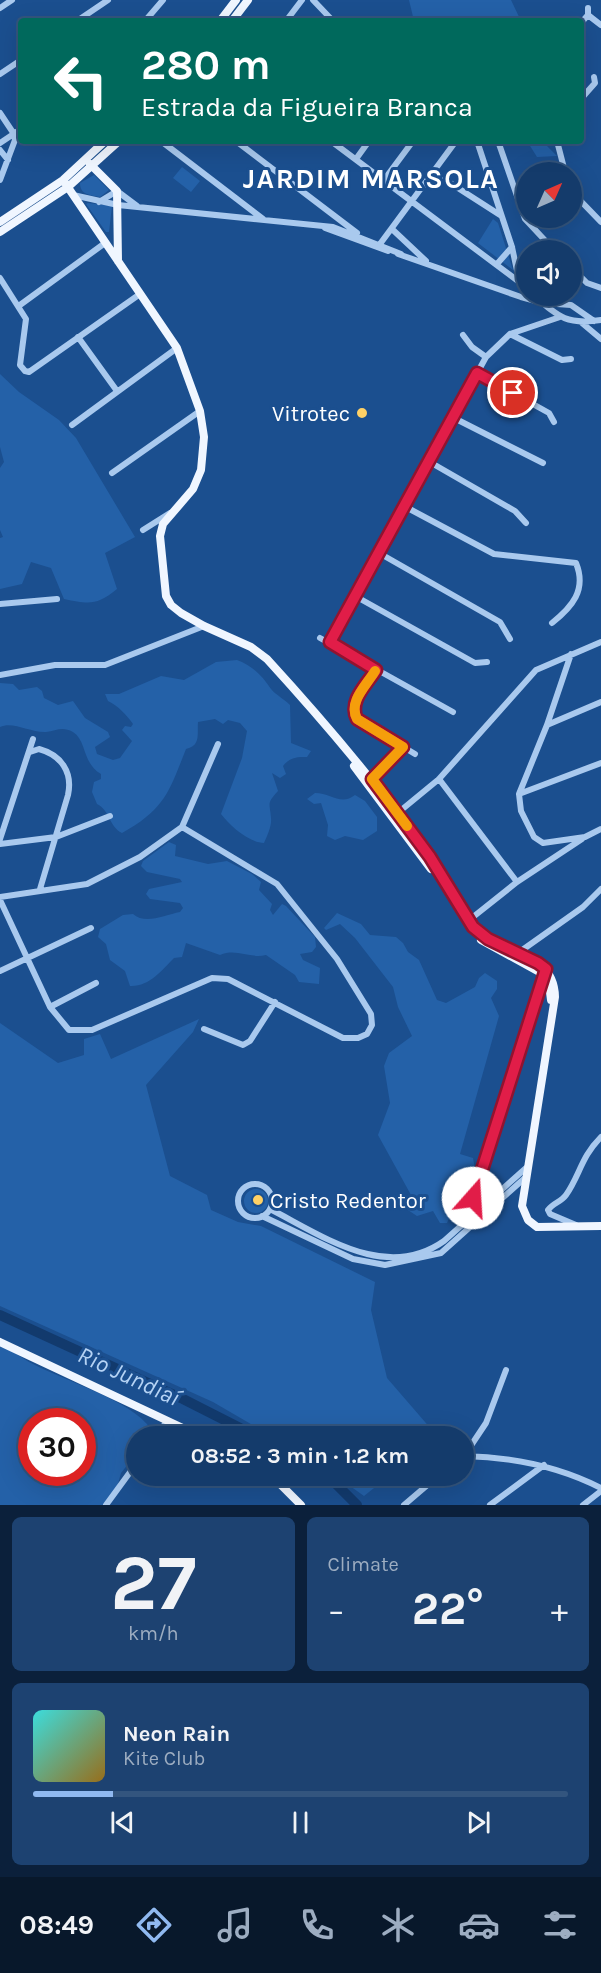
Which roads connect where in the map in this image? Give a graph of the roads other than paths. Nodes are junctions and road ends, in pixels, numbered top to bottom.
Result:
1 (12, 0) edge
2 (108, 0) edge
3 (163, 0) edge
4 (236, 0) edge
5 (248, 0) edge
6 (302, 0) edge
7 (313, 0) edge
8 (0, 8) edge
9 (81, 18) edge
10 (148, 18) edge
11 (222, 18) edge
12 (234, 18) edge
13 (288, 18) edge
14 (329, 18) edge
15 (584, 18) edge
16 (601, 24) edge
17 (18, 62) edge
18 (0, 74) edge
19 (597, 82) edge
20 (584, 96) edge
21 (0, 113) edge
22 (18, 131) edge
23 (14, 134) junction
24 (0, 143) edge
25 (103, 144) edge
26 (115, 144) edge
27 (165, 144) edge
28 (240, 144) edge
29 (335, 144) edge
30 (367, 144) edge
31 (411, 144) edge
32 (454, 144) edge
33 (478, 144) edge
34 (499, 144) edge
35 (558, 144) edge
36 (0, 150) edge
37 (356, 159) junction
38 (8, 160) junction
39 (563, 162) edge
40 (88, 163) junction
41 (433, 172) junction
42 (0, 180) edge
43 (384, 180) junction
44 (65, 183) junction
45 (117, 191) junction
46 (73, 195) junction
47 (494, 199) junction
48 (412, 201) junction
49 (99, 202) junction
50 (582, 202) edge
51 (118, 205) junction
52 (481, 205) junction
53 (138, 206) junction
54 (327, 209) junction
55 (501, 216) junction
56 (264, 219) junction
57 (342, 220) junction
58 (0, 222) edge
59 (601, 222) edge
60 (332, 227) junction
61 (117, 229) junction
62 (393, 230) junction
63 (0, 232) edge
64 (363, 240) junction
65 (545, 240) edge
66 (105, 243) junction
67 (382, 244) junction
68 (512, 247) junction
69 (400, 254) junction
70 (118, 262) junction
71 (429, 264) junction
72 (498, 264) junction
73 (516, 266) edge
74 (582, 277) edge
75 (0, 278) edge
76 (516, 278) edge
77 (601, 288) edge
78 (141, 294) junction
79 (516, 294) edge
80 (20, 305) junction
81 (547, 306) edge
82 (574, 306) edge
83 (560, 317) junction
84 (597, 320) edge
85 (582, 323) junction
86 (510, 334) junction
87 (463, 335) dead end
88 (78, 338) junction
89 (601, 339) edge
90 (177, 348) junction
91 (486, 357) junction
92 (572, 359) dead end
93 (477, 373) junction
94 (117, 391) junction
95 (200, 411) junction
96 (452, 417) junction
97 (554, 422) dead end
98 (72, 424) dead end
99 (428, 460) junction
100 (543, 463) dead end
101 (112, 473) dead end
102 (404, 506) junction
103 (170, 513) junction
104 (526, 523) dead end
105 (143, 530) dead end
106 (379, 553) junction
107 (355, 596) junction
108 (57, 599) dead end
109 (0, 604) edge
110 (552, 623) dead end
111 (204, 626) junction
112 (320, 638) dead end
113 (510, 639) dead end
114 (330, 642) junction
115 (601, 642) edge
116 (572, 654) junction
117 (487, 662) dead end
118 (376, 670) junction
119 (0, 675) edge
120 (601, 702) edge
121 (453, 712) dead end
122 (551, 713) junction
123 (565, 718) junction
124 (548, 725) junction
125 (33, 739) dead end
126 (218, 744) dead end
127 (403, 747) junction
128 (30, 752) junction
129 (415, 754) dead end
130 (601, 763) edge
131 (439, 779) junction
132 (370, 782) junction
133 (519, 794) junction
134 (396, 815) junction
135 (110, 816) dead end
136 (182, 827) junction
137 (601, 829) edge
138 (56, 837) junction
139 (585, 837) junction
140 (0, 842) edge
141 (517, 882) junction
142 (40, 889) junction
143 (601, 889) edge
144 (0, 899) edge
145 (468, 921) junction
146 (91, 928) dead end
147 (518, 953) junction
148 (28, 960) junction
149 (0, 971) edge
150 (545, 972) junction
151 (96, 983) dead end
152 (274, 1002) junction
153 (50, 1007) junction
154 (204, 1029) dead end
155 (601, 1137) edge
156 (526, 1172) junction
157 (270, 1209) junction
158 (468, 1212) dead end
159 (262, 1216) junction
160 (601, 1226) edge
161 (579, 1227) junction
162 (410, 1258) junction
163 (0, 1342) edge
164 (506, 1370) dead end
165 (167, 1421) junction
166 (164, 1426) edge
167 (178, 1426) edge
168 (474, 1441) edge
169 (474, 1456) edge
170 (544, 1466) junction
171 (126, 1478) edge
172 (282, 1486) edge
173 (426, 1486) edge
174 (285, 1489) junction
175 (601, 1490) edge
176 (106, 1505) edge
177 (293, 1505) edge
178 (301, 1505) edge
179 (404, 1505) edge
180 (490, 1505) edge
181 (583, 1505) edge

1 - 8 street
2 - 9 street
3 - 10 street
4 - 11 main road
5 - 12 main road
6 - 13 street
7 - 14 street
15 - 16 street
17 - 18 street
19 - 20 street
21 - 23 street
22 - 23 street
23 - 24 street
23 - 38 street
25 - 40 main road
26 - 40 main road
27 - 56 street
28 - 54 street
29 - 37 street
30 - 37 street
31 - 43 street
32 - 41 street
33 - 47 street
34 - 65 street
35 - 39 street
36 - 38 street
37 - 43 street
38 - 42 street
40 - 44 main road
40 - 45 main road
41 - 48 street
41 - 52 street
43 - 48 street
44 - 46 main road
44 - 58 main road
44 - 63 main road
45 - 49 street
45 - 51 main road
45 - 53 street
46 - 49 street
46 - 66 main road
47 - 52 street
47 - 55 street
48 - 62 street
48 - 72 street
49 - 51 street
50 - 59 street
51 - 53 street
51 - 61 main road
52 - 55 street
53 - 56 street
54 - 57 street
54 - 60 street
55 - 68 street
56 - 60 street
57 - 60 street
57 - 64 street
60 - 64 street
61 - 66 main road
61 - 70 main road
62 - 67 street
62 - 71 street
64 - 67 street
64 - 69 street
66 - 70 main road
66 - 80 street
67 - 69 street
68 - 72 street
68 - 73 street
69 - 71 street
70 - 78 main road
71 - 79 street
72 - 76 street
74 - 77 street
75 - 80 street
78 - 88 street
78 - 90 main road
80 - 88 street
81 - 83 street
82 - 84 street
83 - 85 street
83 - 86 street
84 - 85 street
85 - 89 street
86 - 91 street
86 - 92 street
87 - 91 street
88 - 94 street
90 - 94 street
90 - 95 main road
91 - 93 street
93 - 96 street
93 - 97 street
94 - 98 street
95 - 101 street
95 - 103 main road
96 - 99 street
96 - 100 street
99 - 102 street
99 - 104 street
102 - 106 street
102 - 110 street
103 - 105 street
103 - 111 main road
106 - 107 street
106 - 113 street
107 - 114 street
107 - 117 street
108 - 109 street
111 - 119 street
111 - 132 main road
112 - 114 street
114 - 118 street
115 - 116 street
116 - 122 street
116 - 131 street
118 - 121 street
118 - 127 street
120 - 123 street
122 - 123 street
122 - 124 street
123 - 124 street
124 - 133 street
125 - 128 street
126 - 136 street
127 - 129 street
127 - 132 street
128 - 138 street
128 - 140 street
130 - 133 street
131 - 134 street
131 - 141 street
132 - 134 main road
133 - 139 street
134 - 145 main road
134 - 150 main road
135 - 138 street
136 - 142 street
136 - 152 street
137 - 139 street
138 - 140 street
138 - 142 street
139 - 141 street
141 - 145 street
142 - 144 street
143 - 147 street
144 - 148 street
145 - 147 main road
146 - 148 street
147 - 150 main road
148 - 149 street
148 - 153 street
150 - 156 main road
150 - 158 street
151 - 153 street
152 - 153 street
152 - 154 street
155 - 161 street
156 - 161 main road
156 - 162 street
156 - 162 street
157 - 159 street
157 - 159 street
157 - 162 street
159 - 162 street
160 - 161 main road
163 - 165 main road
164 - 168 street
165 - 166 street
165 - 167 main road
169 - 170 street
170 - 175 street
170 - 180 street
171 - 176 street
172 - 174 main road
173 - 179 street
174 - 177 main road
174 - 178 main road
175 - 181 street

